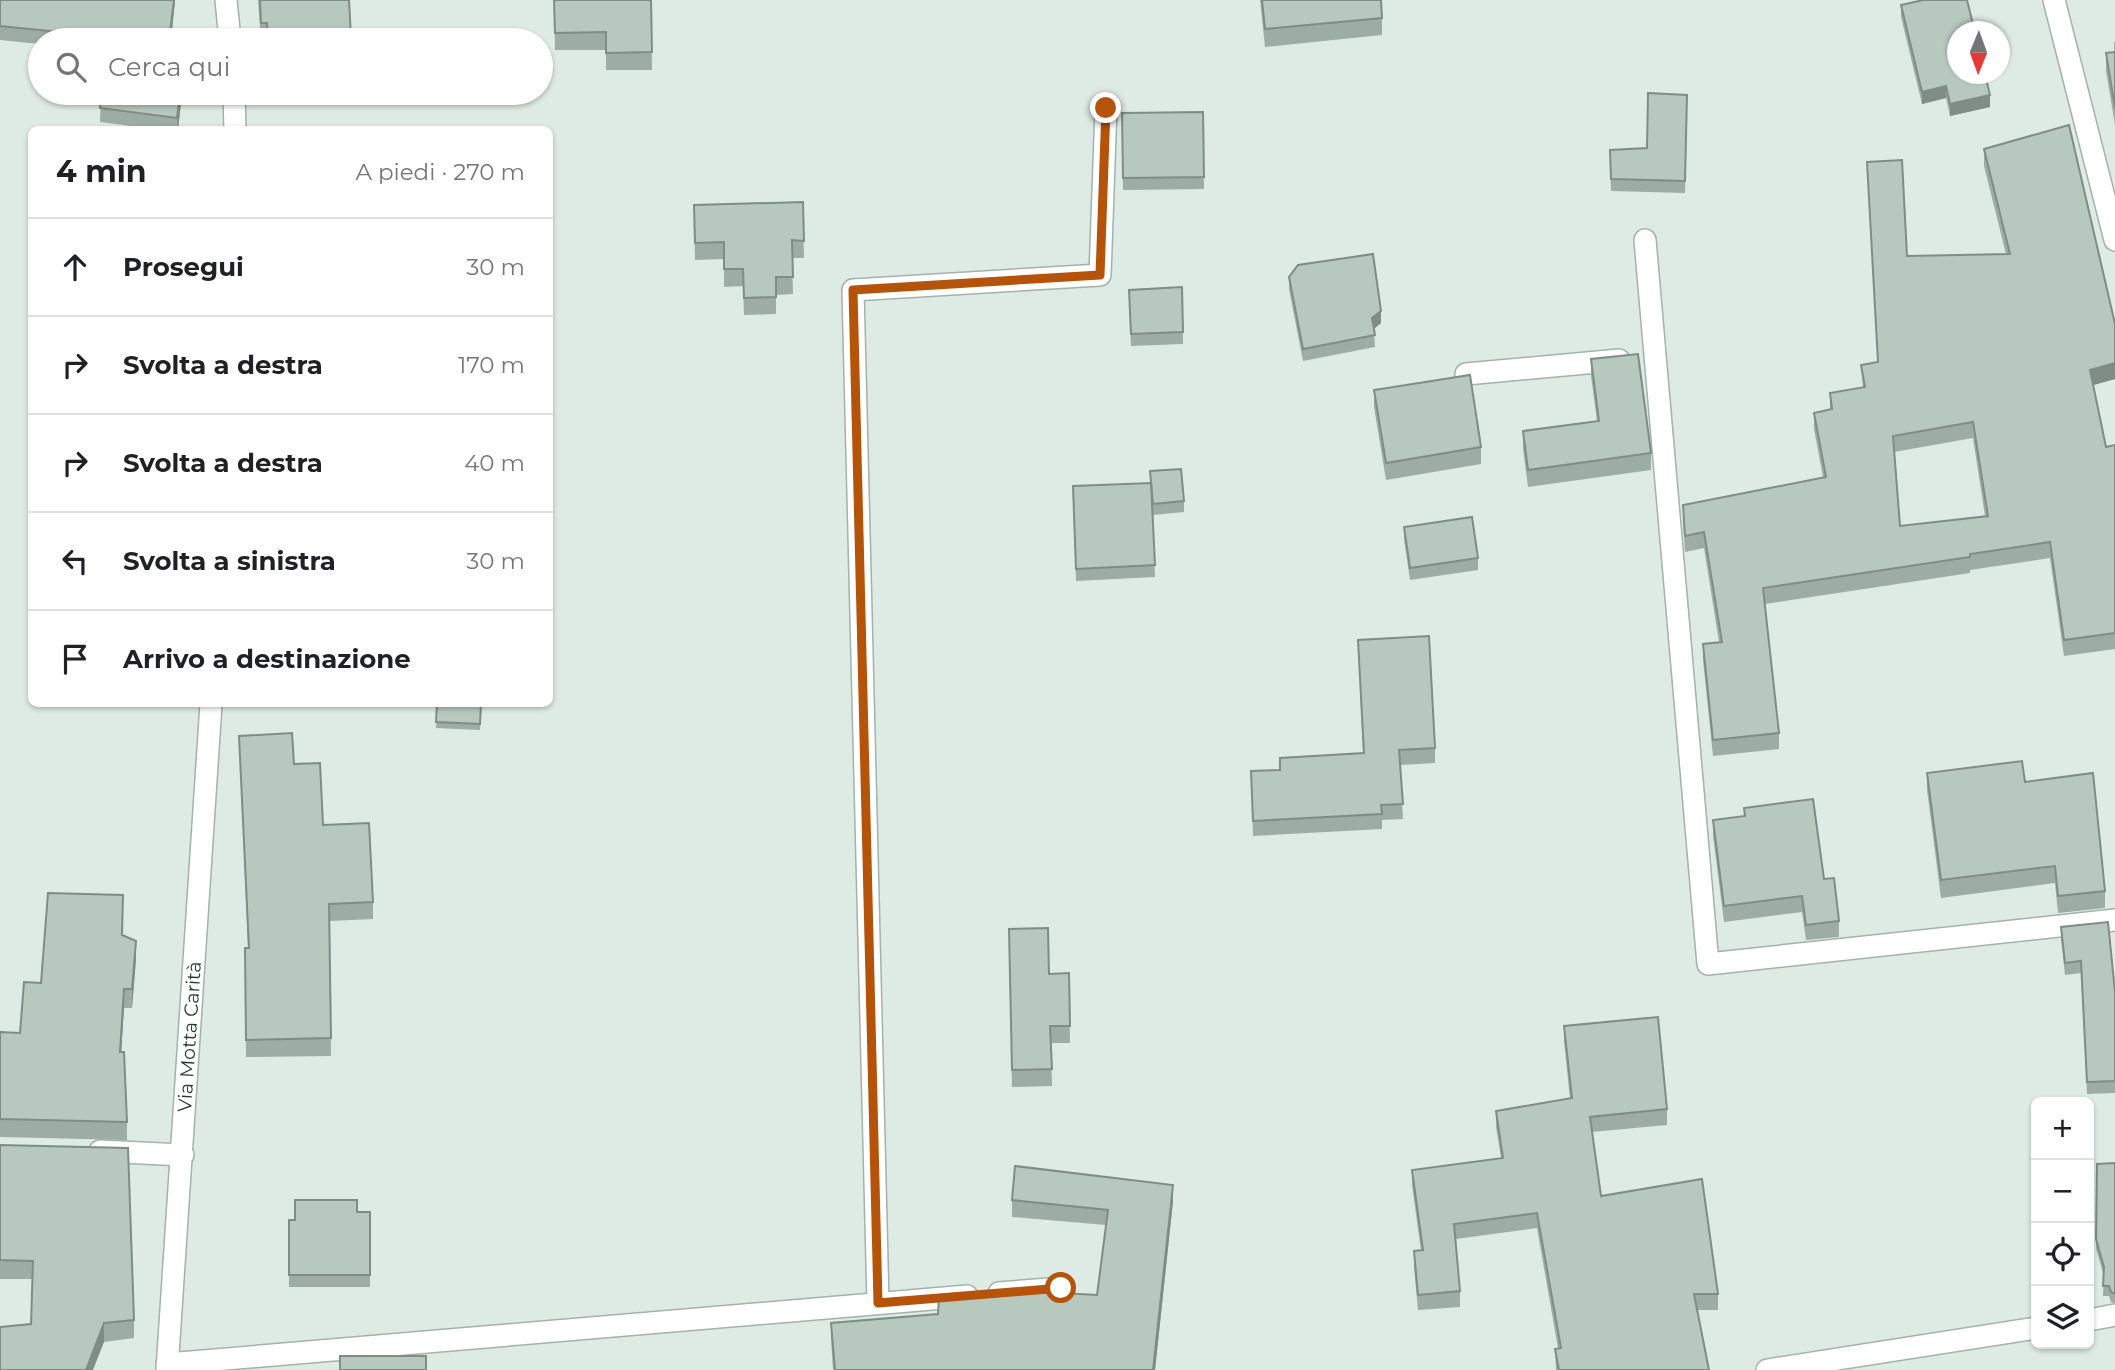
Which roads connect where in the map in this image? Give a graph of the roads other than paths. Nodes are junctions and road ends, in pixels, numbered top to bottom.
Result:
1 (226, 0) edge
2 (2054, 0) edge
3 (229, 28) edge
4 (234, 105) edge
5 (1106, 108) dead end
6 (235, 126) edge
7 (1645, 240) dead end
8 (2115, 240) edge
9 (1656, 357) junction
10 (1466, 374) edge
11 (211, 707) edge
12 (2115, 920) edge
13 (81, 1151) edge
14 (183, 1155) junction
15 (1061, 1288) dead end
16 (878, 1303) junction
17 (2115, 1315) edge
18 (2094, 1319) edge
19 (2031, 1329) edge
20 (167, 1367) edge
21 (1767, 1370) edge

1 - 3 street
2 - 8 street
4 - 6 street
5 - 16 street
7 - 9 street
9 - 10 street
9 - 12 street
11 - 14 street, Via Motta Carità
13 - 14 street
14 - 20 street, Via Motta Carità
15 - 16 street
16 - 20 street
17 - 18 street
19 - 21 street

